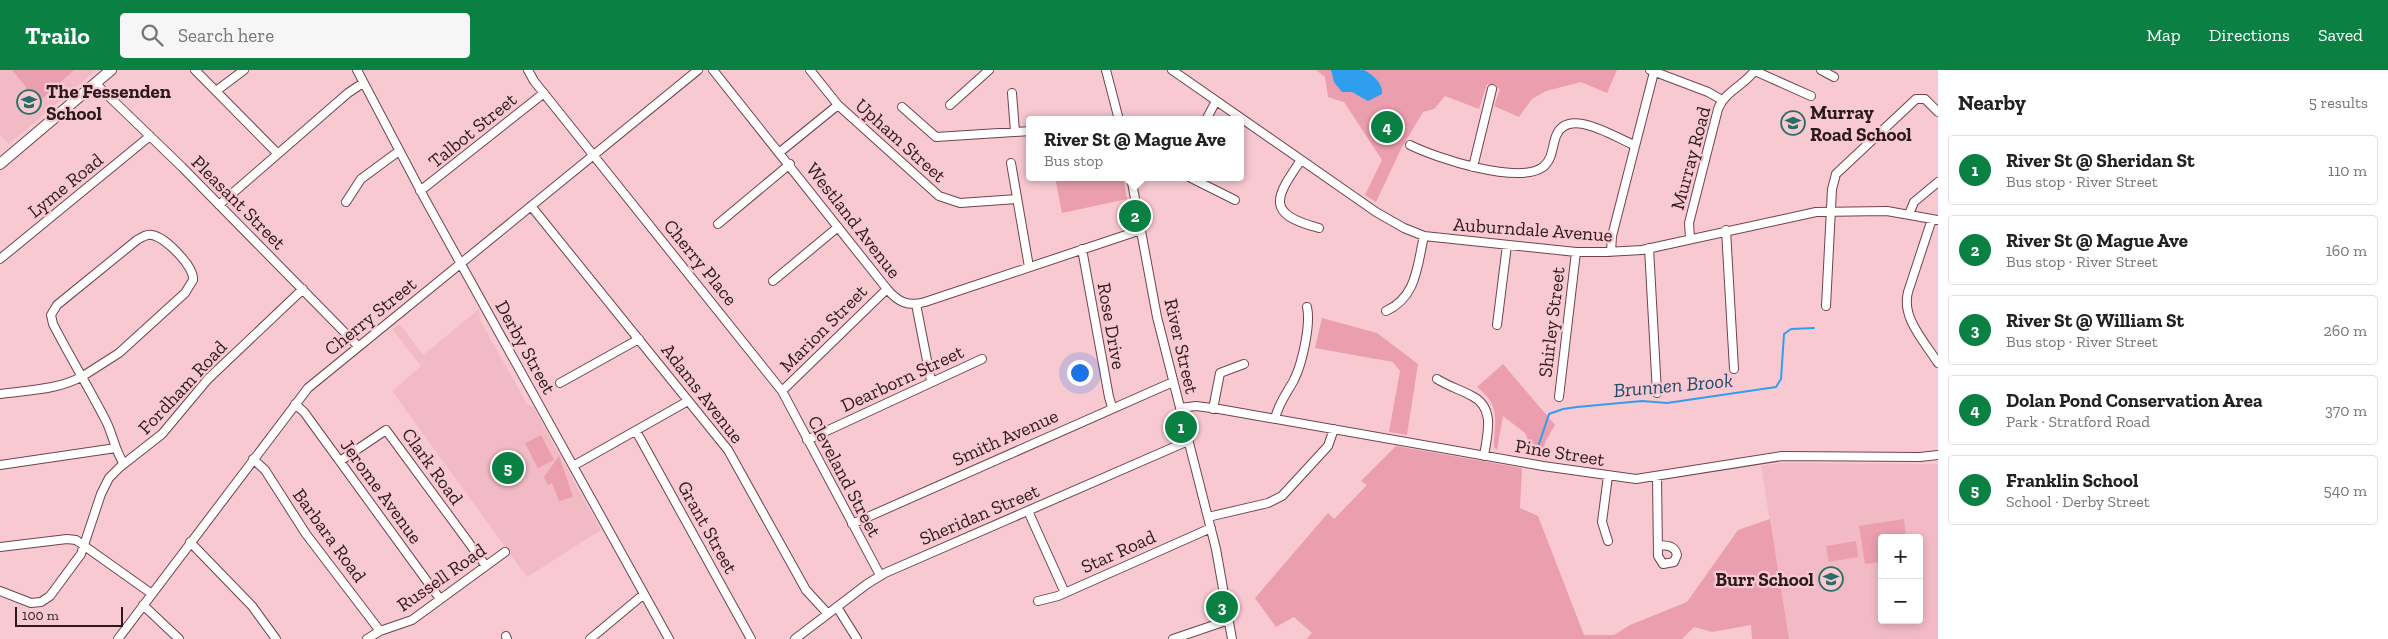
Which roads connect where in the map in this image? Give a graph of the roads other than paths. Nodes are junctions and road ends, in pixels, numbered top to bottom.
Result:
1 (111, 70) edge
2 (195, 70) edge
3 (244, 70) edge
4 (357, 70) edge
5 (528, 70) edge
6 (698, 70) edge
7 (713, 70) edge
8 (810, 70) edge
9 (989, 70) edge
10 (1106, 70) edge
11 (1172, 70) edge
12 (1755, 70) edge
13 (1821, 70) edge
14 (1652, 71) edge
15 (1834, 77) dead end
16 (95, 83) junction
17 (363, 83) junction
18 (1492, 89) dead end
19 (216, 91) junction
20 (544, 93) junction
21 (1012, 93) dead end
22 (1811, 96) dead end
23 (1722, 100) junction
24 (1216, 101) junction
25 (838, 105) junction
26 (950, 106) dead end
27 (902, 107) dead end
28 (1938, 112) edge
29 (1118, 116) edge
30 (1208, 116) edge
31 (1238, 116) edge
32 (1244, 120) edge
33 (1026, 131) edge
34 (1015, 132) junction
35 (150, 136) junction
36 (1410, 145) dead end
37 (1634, 146) junction
38 (399, 151) junction
39 (780, 152) junction
40 (278, 154) junction
41 (594, 155) junction
42 (1301, 160) junction
43 (1011, 163) dead end
44 (0, 164) edge
45 (790, 164) junction
46 (1473, 167) junction
47 (1132, 181) edge
48 (1197, 181) edge
49 (1938, 182) edge
50 (420, 191) junction
51 (1016, 198) junction
52 (1235, 200) dead end
53 (346, 202) dead end
54 (219, 205) junction
55 (531, 206) junction
56 (1831, 211) junction
57 (1909, 214) junction
58 (1935, 219) edge
59 (718, 224) dead end
60 (838, 227) junction
61 (1319, 228) dead end
62 (1141, 230) junction
63 (1726, 230) junction
64 (1424, 236) junction
65 (1690, 238) junction
66 (1507, 244) junction
67 (1649, 248) junction
68 (1082, 250) junction
69 (1576, 252) junction
70 (1611, 252) junction
71 (0, 259) edge
72 (461, 263) junction
73 (1029, 267) junction
74 (773, 281) dead end
75 (887, 289) junction
76 (303, 290) junction
77 (916, 304) junction
78 (1826, 306) dead end
79 (1307, 307) dead end
80 (1386, 311) dead end
81 (1497, 324) dead end
82 (640, 339) junction
83 (358, 346) junction
84 (982, 359) dead end
85 (1938, 363) edge
86 (1244, 364) dead end
87 (1734, 369) dead end
88 (83, 376) junction
89 (1437, 379) dead end
90 (932, 381) junction
91 (1173, 382) junction
92 (560, 384) dead end
93 (782, 391) junction
94 (1657, 393) dead end
95 (0, 394) edge
96 (1559, 397) dead end
97 (688, 400) junction
98 (295, 404) junction
99 (1112, 407) junction
100 (1180, 408) junction
101 (1213, 408) junction
102 (1275, 419) junction
103 (1334, 430) junction
104 (636, 431) junction
105 (808, 440) junction
106 (1188, 441) junction
107 (116, 448) junction
108 (1938, 455) edge
109 (1484, 456) junction
110 (253, 459) junction
111 (340, 461) junction
112 (124, 464) junction
113 (0, 465) edge
114 (573, 466) junction
115 (1608, 476) junction
116 (1657, 476) junction
117 (1028, 511) junction
118 (1208, 517) junction
119 (852, 524) junction
120 (1211, 528) junction
121 (1608, 541) dead end
122 (190, 542) junction
123 (85, 545) junction
124 (1658, 545) junction
125 (0, 547) edge
126 (505, 552) dead end
127 (486, 566) junction
128 (880, 576) junction
129 (0, 591) edge
130 (1065, 593) junction
131 (152, 594) junction
132 (644, 594) junction
133 (440, 599) junction
134 (1038, 600) dead end
135 (143, 605) junction
136 (837, 607) junction
137 (828, 614) junction
138 (1229, 620) junction
139 (380, 632) junction
140 (118, 639) edge
141 (178, 639) edge
142 (276, 639) edge
143 (367, 639) edge
144 (590, 639) edge
145 (669, 639) edge
146 (751, 639) edge
147 (795, 639) edge
148 (857, 639) edge
149 (1173, 639) edge
150 (1232, 639) edge

1 - 16 main road
2 - 19 street
3 - 19 street
4 - 17 street, Derby Street
5 - 20 street, Cherry Place
6 - 41 street, Cherry Street
7 - 39 street, Westland Avenue
8 - 25 street, Upham Street
9 - 26 street
10 - 29 street
11 - 24 street, Auburndale Avenue
12 - 22 street
12 - 23 street, Murray Road
13 - 15 street
14 - 23 street
14 - 37 street
16 - 35 street, Pleasant Street
16 - 44 main road
17 - 38 street, Derby Street
17 - 40 street
18 - 46 street
19 - 40 street
20 - 41 street, Cherry Place
20 - 50 street, Talbot Street
21 - 34 street
23 - 65 street, Murray Road
24 - 30 street
24 - 31 street, Auburndale Avenue
25 - 39 street
25 - 51 street, Upham Street
27 - 34 street
28 - 56 street
32 - 42 street, Auburndale Avenue
33 - 34 street
35 - 54 street, Pleasant Street
35 - 71 street, Lyme Road
36 - 46 street
37 - 46 street
37 - 70 street
38 - 50 street, Derby Street
38 - 53 street
39 - 45 street, Westland Avenue
40 - 54 street
41 - 55 street, Cherry Street
41 - 93 street, Cherry Place
42 - 61 street
42 - 64 street, Auburndale Avenue
43 - 51 street
45 - 59 street
45 - 60 street, Westland Avenue
47 - 62 street, River Street
48 - 52 street
49 - 57 street
50 - 72 street, Derby Street
51 - 73 street
54 - 76 street, Pleasant Street
55 - 72 street, Cherry Street
55 - 82 street, Adams Avenue
56 - 57 street, Auburndale Avenue
56 - 63 street, Auburndale Avenue
56 - 78 street
57 - 58 street, Auburndale Avenue
58 - 85 street
60 - 74 street
60 - 75 street, Westland Avenue
62 - 68 street
62 - 91 street, River Street
63 - 65 street, Auburndale Avenue
63 - 87 street
64 - 66 street, Auburndale Avenue
64 - 80 street
65 - 67 street, Auburndale Avenue
66 - 69 street, Auburndale Avenue
66 - 81 street
67 - 70 street, Auburndale Avenue
67 - 94 street
68 - 73 street
68 - 99 street, Rose Drive
69 - 70 street, Auburndale Avenue
69 - 96 street, Shirley Street
72 - 83 street, Cherry Street
72 - 114 street, Derby Street
73 - 77 street
75 - 77 street, Westland Avenue
75 - 93 street, Marion Street
76 - 83 street, Pleasant Street
76 - 112 street, Fordham Road
77 - 90 street
79 - 102 street
82 - 92 street
82 - 97 street, Adams Avenue
83 - 98 street, Cherry Street
84 - 90 street, Dearborn Street
86 - 101 street
88 - 88 street
88 - 95 street
88 - 107 street
89 - 109 street
90 - 105 street, Dearborn Street
91 - 99 street, Smith Avenue
91 - 100 street, River Street
93 - 105 street, Cleveland Street
97 - 104 street
97 - 137 street, Adams Avenue
98 - 110 street, Cherry Street
98 - 111 street, Jerome Avenue
99 - 119 street, Smith Avenue
100 - 101 street, Pine Street
100 - 106 street, River Street
101 - 102 street, Pine Street
102 - 103 street, Pine Street
103 - 109 street, Pine Street
103 - 118 street
104 - 114 street
104 - 146 street, Grant Street
105 - 119 street, Cleveland Street
106 - 117 street, Sheridan Street
106 - 118 street, River Street
107 - 112 street
107 - 113 street
108 - 116 street, Pine Street
109 - 115 street, Pine Street
110 - 122 street, Cherry Street
110 - 139 street, Barbara Road
111 - 127 street, Clark Road
111 - 133 street, Jerome Avenue
112 - 123 street, Fordham Road
114 - 132 street, Derby Street
115 - 116 street, Pine Street
115 - 121 street
116 - 124 street
117 - 128 street, Sheridan Street
117 - 130 street
118 - 120 street, River Street
119 - 128 street, Cleveland Street
120 - 130 street, Star Road
120 - 138 street, River Street
122 - 131 street, Cherry Street
122 - 142 street
123 - 125 street
123 - 129 street, Fordham Road
123 - 131 street
124 - 124 street
126 - 127 street, Russell Road
127 - 133 street, Russell Road
128 - 136 street, Sheridan Street
130 - 134 street, Star Road
131 - 135 street, Cherry Street
132 - 144 street
132 - 145 street, Derby Street
133 - 139 street, Russell Road
135 - 140 street, Cherry Street
135 - 141 street
136 - 137 street, Sheridan Street
136 - 148 street
137 - 147 street, Sheridan Street
138 - 149 street
138 - 150 street, River Street
139 - 143 street, Russell Road

